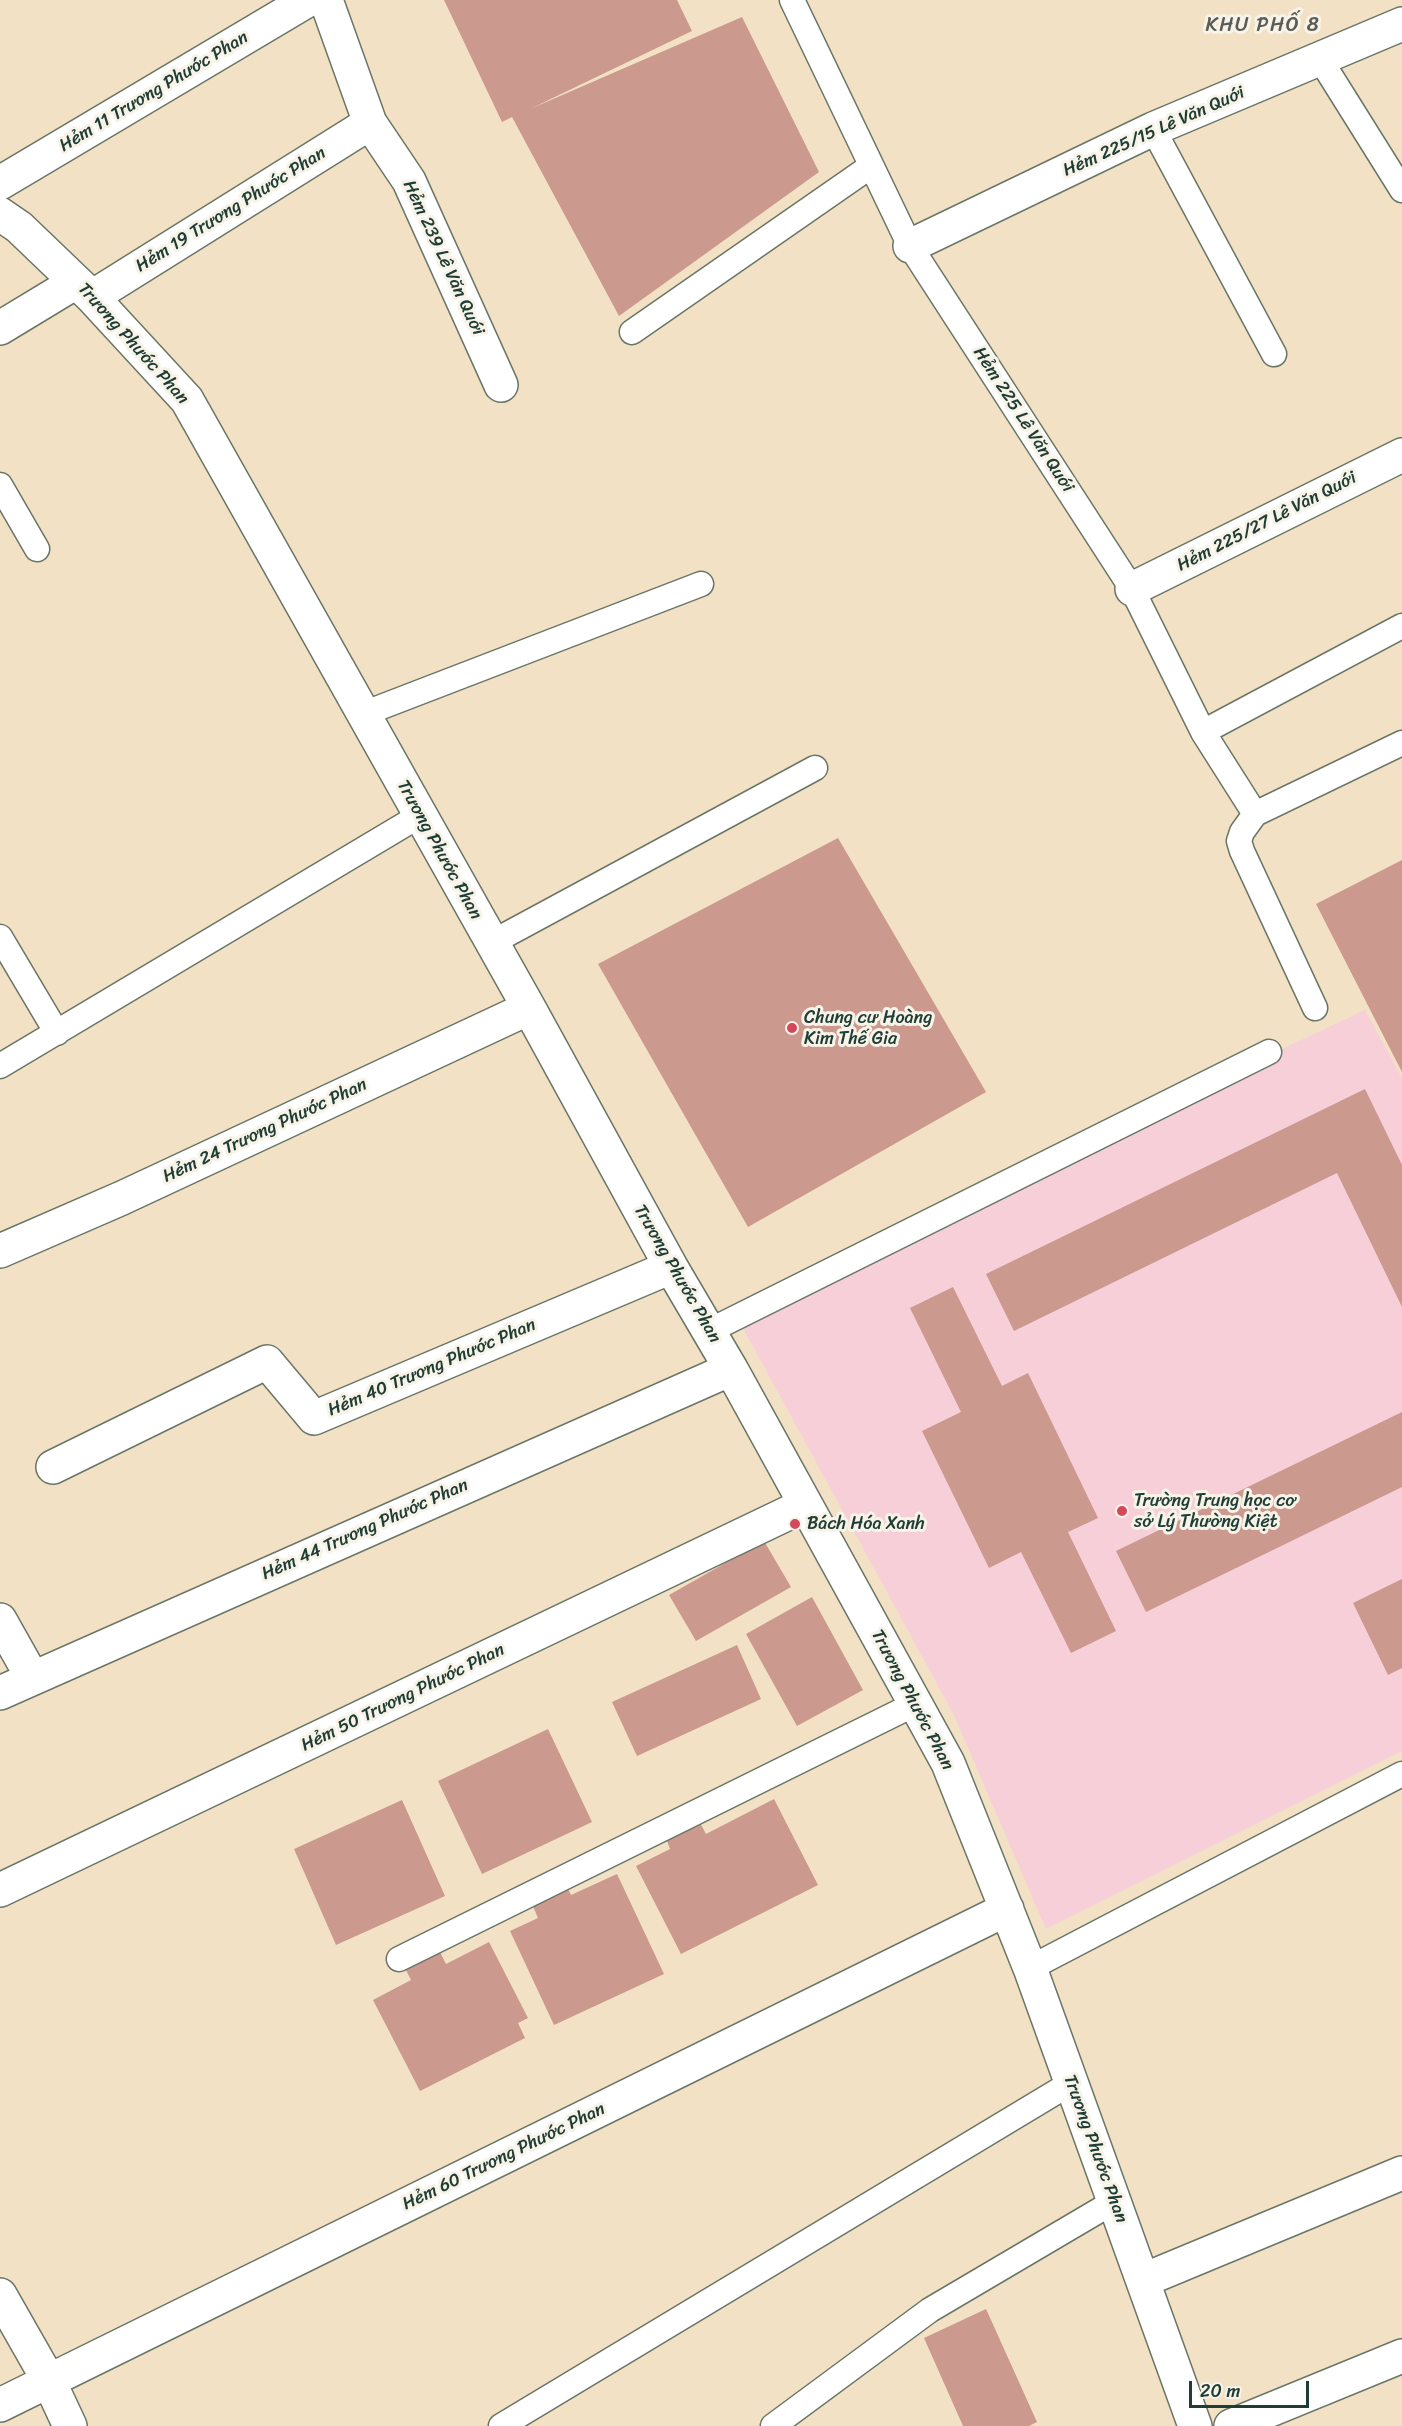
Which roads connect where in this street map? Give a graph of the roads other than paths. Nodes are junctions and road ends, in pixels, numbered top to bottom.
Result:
1 (308, 0) edge
2 (326, 0) edge
3 (792, 0) edge
4 (1402, 24) edge
5 (1320, 59) junction
6 (370, 123) junction
7 (1153, 129) junction
8 (871, 166) junction
9 (0, 183) edge
10 (1402, 190) edge
11 (0, 214) edge
12 (910, 246) junction
13 (84, 289) junction
14 (0, 328) edge
15 (632, 332) dead end
16 (1274, 354) dead end
17 (501, 385) dead end
18 (1402, 454) edge
19 (0, 485) edge
20 (37, 549) dead end
21 (701, 584) dead end
22 (1132, 589) junction
23 (1402, 626) edge
24 (363, 714) junction
25 (1203, 732) junction
26 (1402, 743) edge
27 (815, 768) dead end
28 (419, 816) junction
29 (1249, 823) junction
30 (0, 937) edge
31 (491, 943) junction
32 (529, 1008) junction
33 (1315, 1008) dead end
34 (57, 1033) junction
35 (1269, 1052) dead end
36 (0, 1066) edge
37 (0, 1251) edge
38 (671, 1267) junction
39 (709, 1331) junction
40 (731, 1369) junction
41 (53, 1467) dead end
42 (805, 1505) junction
43 (0, 1620) edge
44 (32, 1677) junction
45 (0, 1693) edge
46 (915, 1704) junction
47 (1402, 1774) edge
48 (0, 1890) edge
49 (1007, 1909) junction
50 (399, 1959) dead end
51 (1030, 1968) junction
52 (1071, 2083) junction
53 (1402, 2173) edge
54 (1115, 2201) junction
55 (1144, 2280) junction
56 (0, 2295) edge
57 (1402, 2356) edge
58 (49, 2381) junction
59 (0, 2405) edge
60 (70, 2426) edge
61 (501, 2426) edge
62 (773, 2426) edge
63 (1195, 2426) edge
64 (1231, 2426) edge

1 - 9 street, Hẻm 11 Trương Phước Phan
2 - 6 street, Hẻm 239 Lê Văn Quới
3 - 8 lane, Hẻm 225 Lê Văn Quới
4 - 5 street, Hẻm 225/15 Lê Văn Quới
5 - 7 street, Hẻm 225/15 Lê Văn Quới
5 - 10 lane
6 - 13 street, Hẻm 19 Trương Phước Phan
6 - 17 street, Hẻm 239 Lê Văn Quới
7 - 12 street, Hẻm 225/15 Lê Văn Quới
7 - 16 lane
8 - 12 lane, Hẻm 225 Lê Văn Quới
8 - 15 lane
11 - 13 street, Trương Phước Phan
12 - 22 lane, Hẻm 225 Lê Văn Quới
13 - 14 street, Hẻm 19 Trương Phước Phan
13 - 24 street, Trương Phước Phan
18 - 22 street, Hẻm 225/27 Lê Văn Quới
19 - 20 lane
21 - 24 lane
22 - 25 lane, Hẻm 225 Lê Văn Quới
23 - 25 lane
24 - 28 street, Trương Phước Phan
25 - 29 lane, Hẻm 225 Lê Văn Quới
26 - 29 lane
27 - 31 lane
28 - 31 street, Trương Phước Phan
28 - 34 lane
29 - 33 lane
30 - 34 lane
31 - 32 street, Trương Phước Phan
32 - 37 street, Hẻm 24 Trương Phước Phan
32 - 38 street, Trương Phước Phan
34 - 36 lane
35 - 39 lane
38 - 39 street, Trương Phước Phan
38 - 41 street, Hẻm 40 Trương Phước Phan
39 - 40 street, Trương Phước Phan
40 - 42 street, Trương Phước Phan
40 - 44 street, Hẻm 44 Trương Phước Phan
42 - 46 street, Trương Phước Phan
42 - 48 street, Hẻm 50 Trương Phước Phan
43 - 44 street
44 - 45 street, Hẻm 44 Trương Phước Phan
46 - 49 street, Trương Phước Phan
46 - 50 lane
47 - 51 lane
49 - 51 street, Trương Phước Phan
49 - 58 street, Hẻm 60 Trương Phước Phan
51 - 52 street, Trương Phước Phan
52 - 54 street, Trương Phước Phan
52 - 61 lane
53 - 55 street
54 - 55 street, Trương Phước Phan
54 - 62 lane
55 - 63 street, Trương Phước Phan
56 - 58 street
57 - 64 street
58 - 59 street, Hẻm 60 Trương Phước Phan
58 - 60 street

